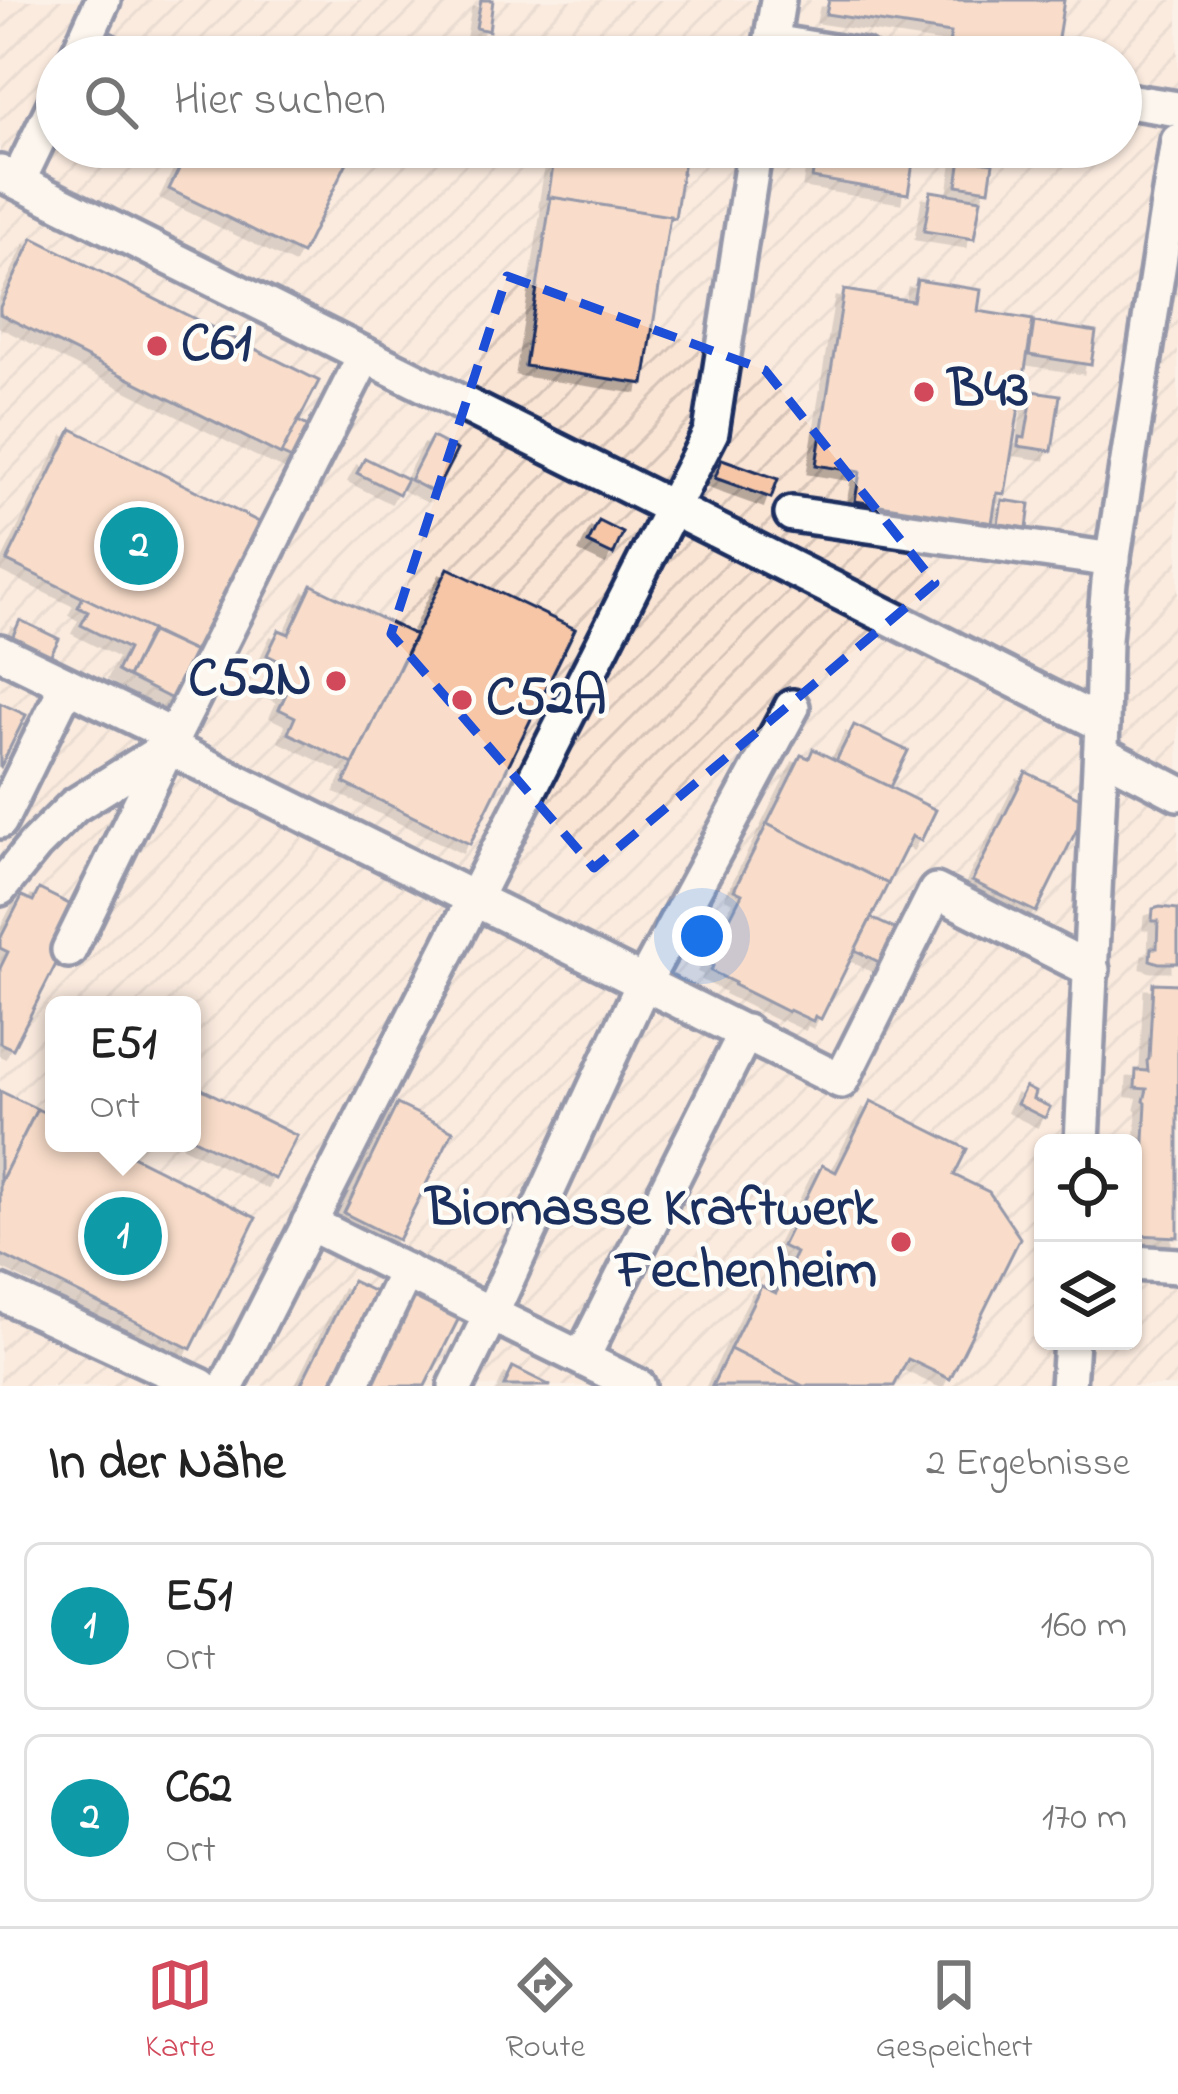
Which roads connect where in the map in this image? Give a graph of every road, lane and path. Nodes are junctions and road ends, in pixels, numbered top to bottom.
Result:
1 (103, 0) edge
2 (778, 0) edge
3 (87, 36) edge
4 (772, 36) edge
5 (1142, 103) edge
6 (1178, 109) edge
7 (36, 134) edge
8 (1178, 141) edge
9 (752, 168) edge
10 (9, 177) edge
11 (365, 355) junction
12 (672, 508) junction
13 (792, 514) dead end
14 (1113, 560) junction
15 (0, 652) edge
16 (68, 685) junction
17 (792, 707) dead end
18 (1102, 738) junction
19 (171, 742) junction
20 (1178, 793) edge
21 (0, 821) edge
22 (1, 880) edge
23 (475, 899) junction
24 (70, 950) dead end
25 (1092, 970) junction
26 (644, 982) junction
27 (746, 1031) junction
28 (1083, 1134) edge
29 (309, 1223) junction
30 (1142, 1264) edge
31 (1178, 1266) edge
32 (406, 1271) junction
33 (0, 1293) edge
34 (491, 1314) junction
35 (1070, 1350) edge
36 (582, 1358) junction
37 (201, 1386) edge
38 (227, 1386) edge
39 (351, 1386) edge
40 (456, 1386) edge
41 (638, 1386) edge
42 (1068, 1386) edge

1 - 3 lane
2 - 4 lane
5 - 6 lane
7 - 10 lane
8 - 14 lane
9 - 12 lane
10 - 11 lane
11 - 12 lane
11 - 19 lane
12 - 18 lane
12 - 23 lane
13 - 14 lane
14 - 18 lane
15 - 16 lane
16 - 19 lane
16 - 21 lane
17 - 26 lane
18 - 20 lane
18 - 25 lane
19 - 22 lane
19 - 23 lane
19 - 24 lane
23 - 26 lane
23 - 29 lane
25 - 27 lane
25 - 28 lane
26 - 27 lane
26 - 34 lane
27 - 36 lane
29 - 32 lane
29 - 38 lane
30 - 31 lane
32 - 34 lane
32 - 39 lane
33 - 37 lane
34 - 36 lane
34 - 40 lane
35 - 42 lane
36 - 41 lane

